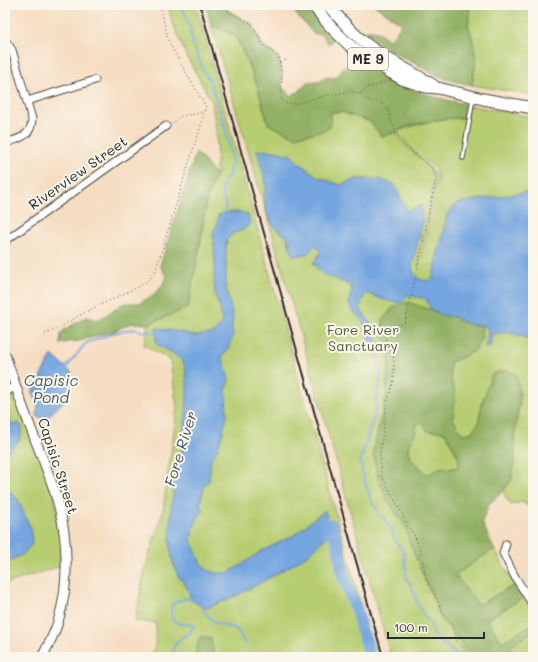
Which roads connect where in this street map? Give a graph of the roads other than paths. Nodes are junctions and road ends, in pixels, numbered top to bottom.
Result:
1 (313, 5) edge
2 (322, 5) edge
3 (328, 5) edge
4 (5, 40) edge
5 (416, 75) junction
6 (95, 80) dead end
7 (438, 88) junction
8 (473, 97) junction
9 (27, 101) junction
10 (533, 108) edge
11 (166, 126) road end
12 (5, 143) edge
13 (464, 158) dead end
14 (5, 241) edge
15 (5, 354) edge
16 (15, 385) junction
17 (5, 394) edge
18 (506, 544) dead end
19 (533, 605) edge
20 (42, 657) edge

1 - 7 main road, ME 9
2 - 5 main road, ME 9
3 - 5 main road, ME 9
4 - 9 street
5 - 7 main road, ME 9
6 - 9 street
7 - 8 main road, ME 9
8 - 10 main road, ME 9
8 - 13 lane
9 - 12 street
11 - 14 street, Riverview Street
15 - 16 street, Capisic Street
16 - 17 street
16 - 20 street, Capisic Street
18 - 19 street

